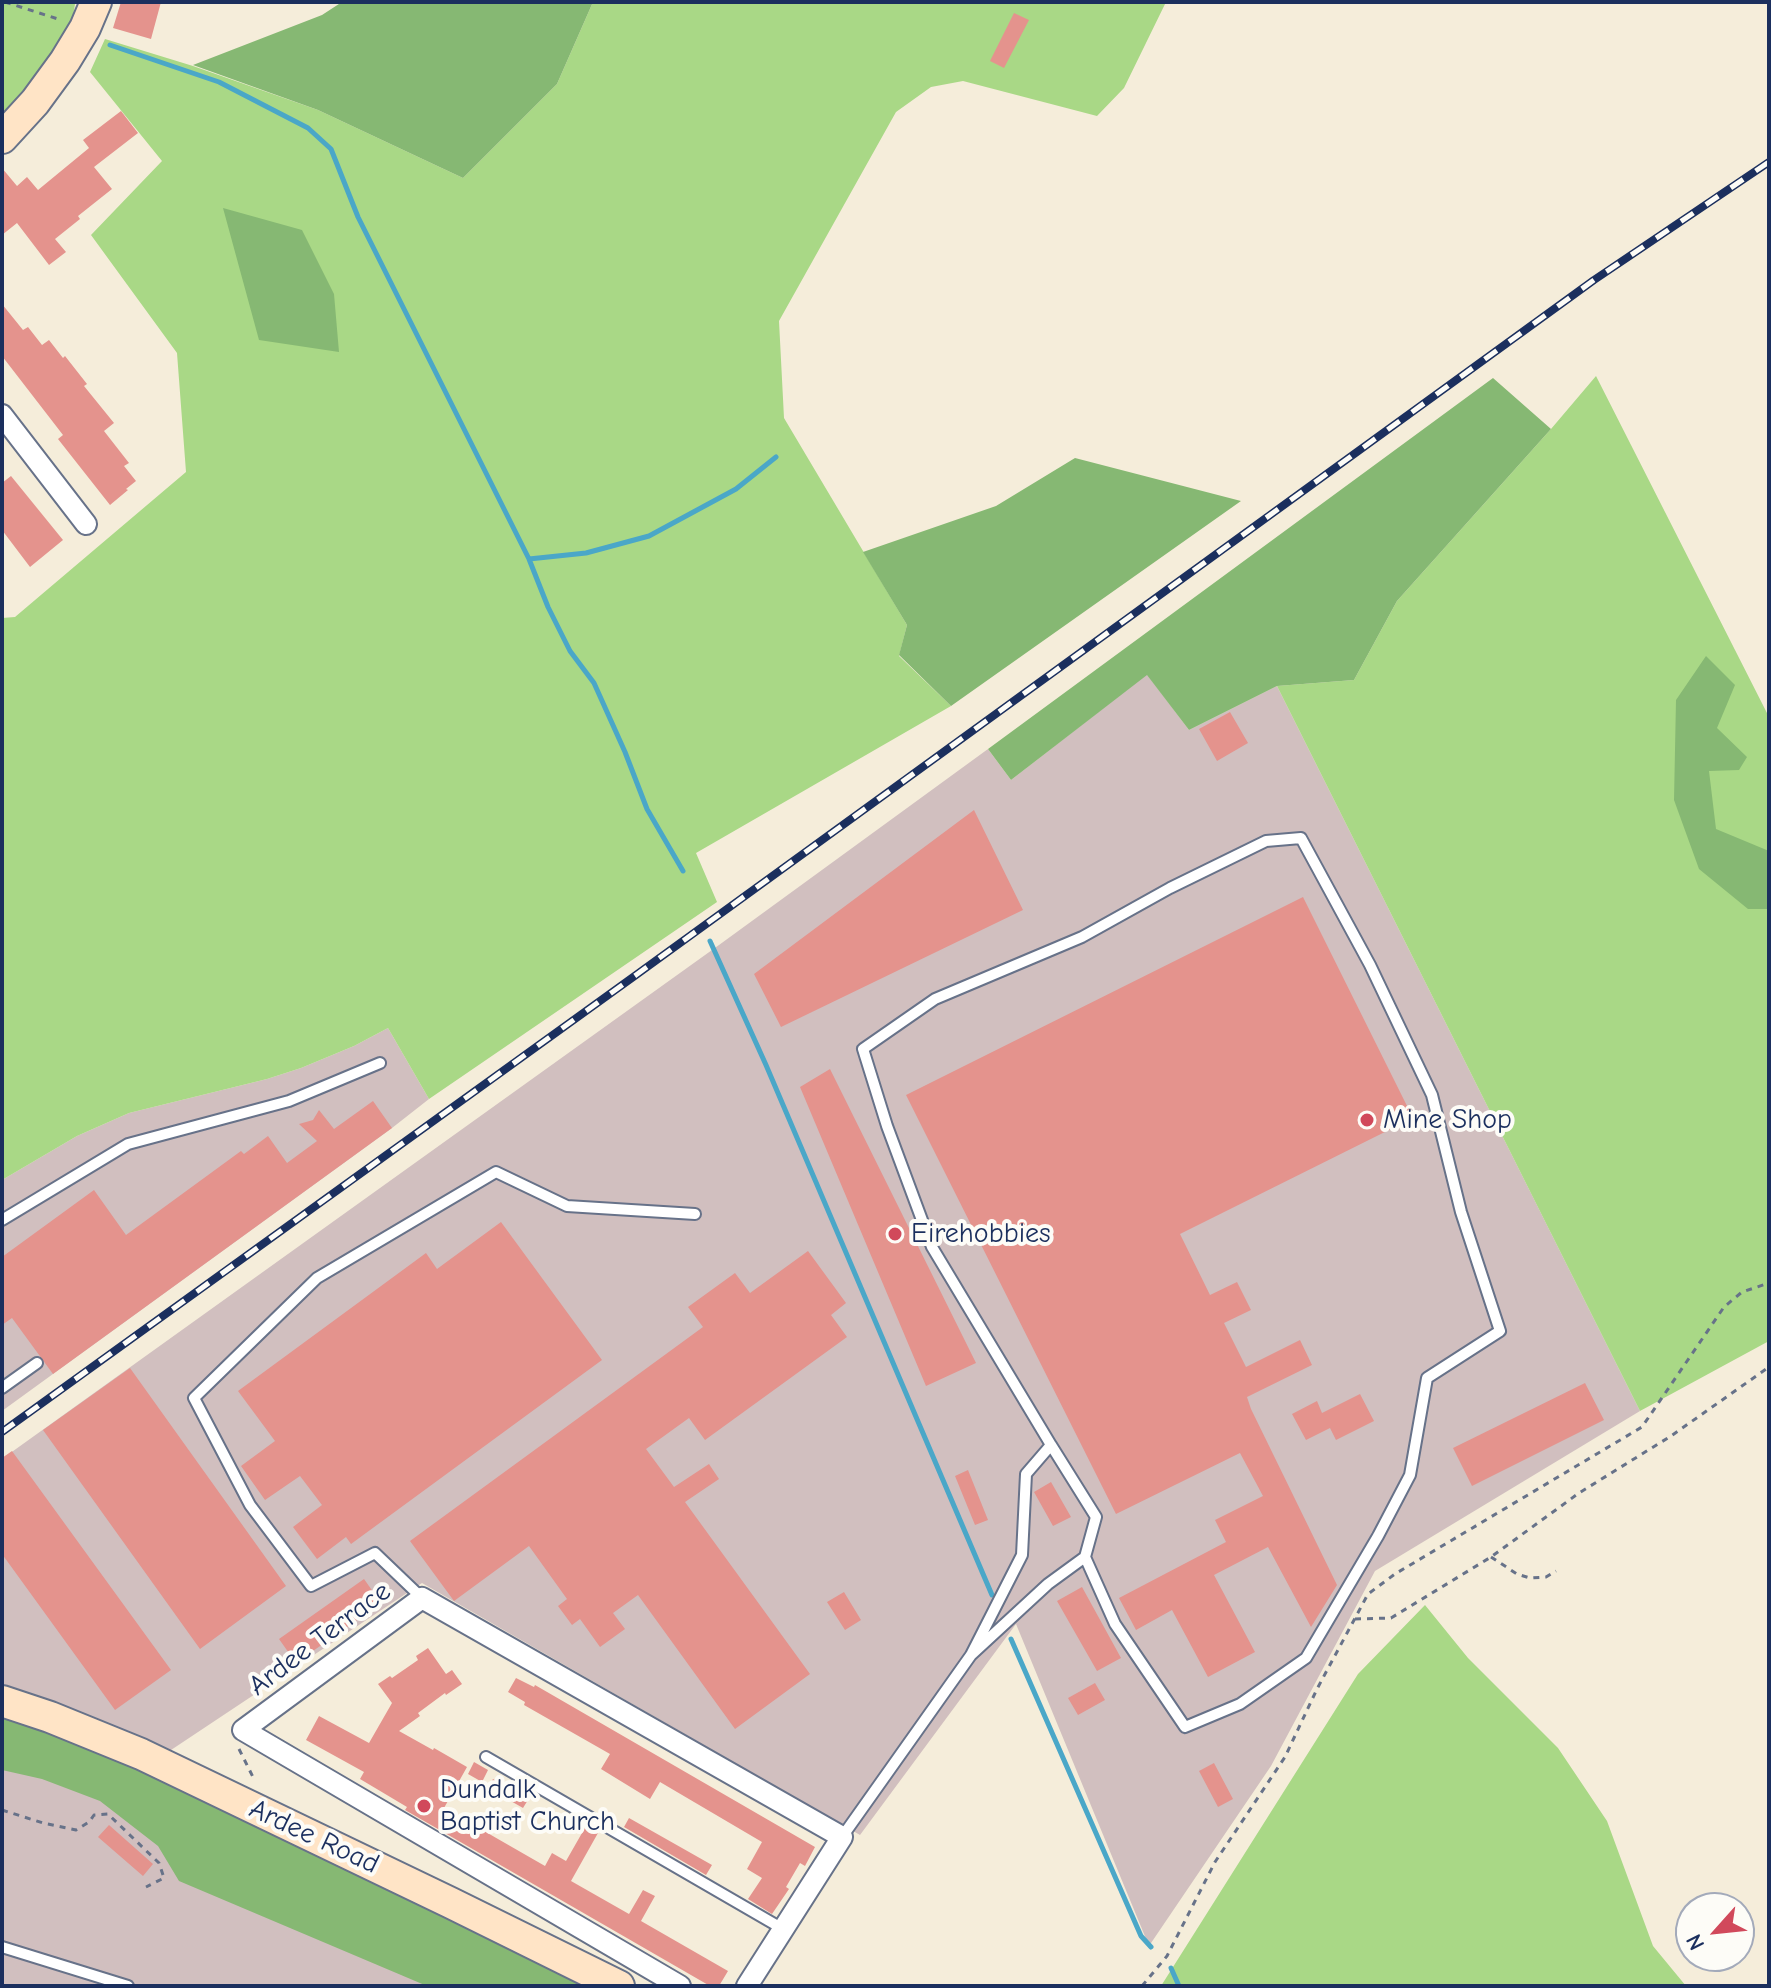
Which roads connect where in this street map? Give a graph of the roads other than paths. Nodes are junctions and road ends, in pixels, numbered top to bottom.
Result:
1 (96, 2) edge
2 (2, 138) edge
3 (2, 415) edge
4 (86, 524) dead end
5 (380, 1063) dead end
6 (695, 1214) dead end
7 (2, 1220) edge
8 (37, 1363) dead end
9 (2, 1388) edge
10 (1051, 1445) junction
11 (1085, 1557) junction
12 (422, 1598) junction
13 (971, 1655) junction
14 (2, 1701) edge
15 (486, 1757) dead end
16 (842, 1837) junction
17 (783, 1929) junction
18 (2, 1947) edge
19 (631, 1957) junction
20 (128, 1986) edge
21 (620, 1986) edge
22 (680, 1986) edge
23 (747, 1986) edge

1 - 2 main road
3 - 4 street
5 - 7 lane
6 - 12 lane
8 - 9 lane
10 - 11 lane
10 - 11 lane
10 - 13 lane
11 - 13 lane
12 - 16 street, Ardee Terrace
12 - 19 street, Ardee Terrace
13 - 16 lane
14 - 21 main road, Ardee Road
15 - 17 lane
16 - 17 street
17 - 23 street
18 - 20 lane
19 - 21 street
19 - 22 street, Ardee Terrace

